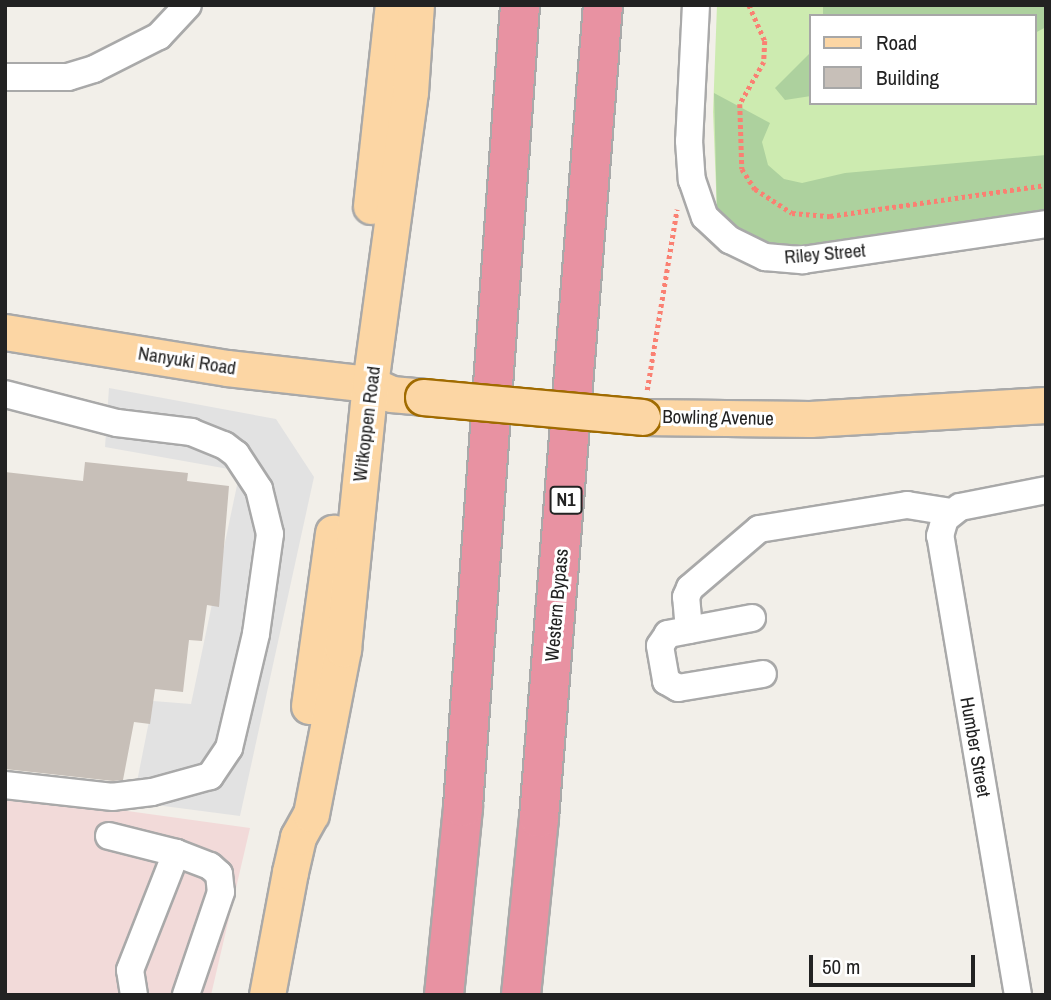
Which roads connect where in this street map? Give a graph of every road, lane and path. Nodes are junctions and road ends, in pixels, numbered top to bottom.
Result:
1 (188, 5) edge
2 (393, 5) edge
3 (416, 5) edge
4 (520, 5) edge
5 (603, 5) edge
6 (696, 5) edge
7 (749, 5) edge
8 (5, 77) edge
9 (1046, 185) edge
10 (679, 197) dead end
11 (1046, 224) edge
12 (5, 332) edge
13 (5, 350) edge
14 (376, 392) junction
15 (5, 394) edge
16 (1046, 405) edge
17 (642, 417) junction
18 (1046, 490) edge
19 (956, 509) junction
20 (752, 618) dead end
21 (689, 630) junction
22 (764, 674) dead end
23 (5, 785) edge
24 (109, 836) dead end
25 (176, 853) junction
26 (134, 995) edge
27 (186, 995) edge
28 (267, 995) edge
29 (443, 995) edge
30 (521, 995) edge
31 (1018, 995) edge

1 - 8 street
2 - 14 main road, Witkoppen Road
3 - 14 main road, Witkoppen Road
4 - 29 highway
5 - 30 highway, Western Bypass / N1
6 - 11 street, Riley Street
7 - 9 path
10 - 17 path
12 - 14 main road, Nanyuki Road
13 - 14 main road, Nanyuki Road
14 - 17 main road, Bowling Avenue, bridge
14 - 28 main road, Witkoppen Road
15 - 23 street
16 - 17 main road, Bowling Avenue
18 - 19 street
19 - 21 street
19 - 31 street, Humber Street
20 - 21 street
21 - 22 street
24 - 25 street
25 - 26 street
25 - 27 street

